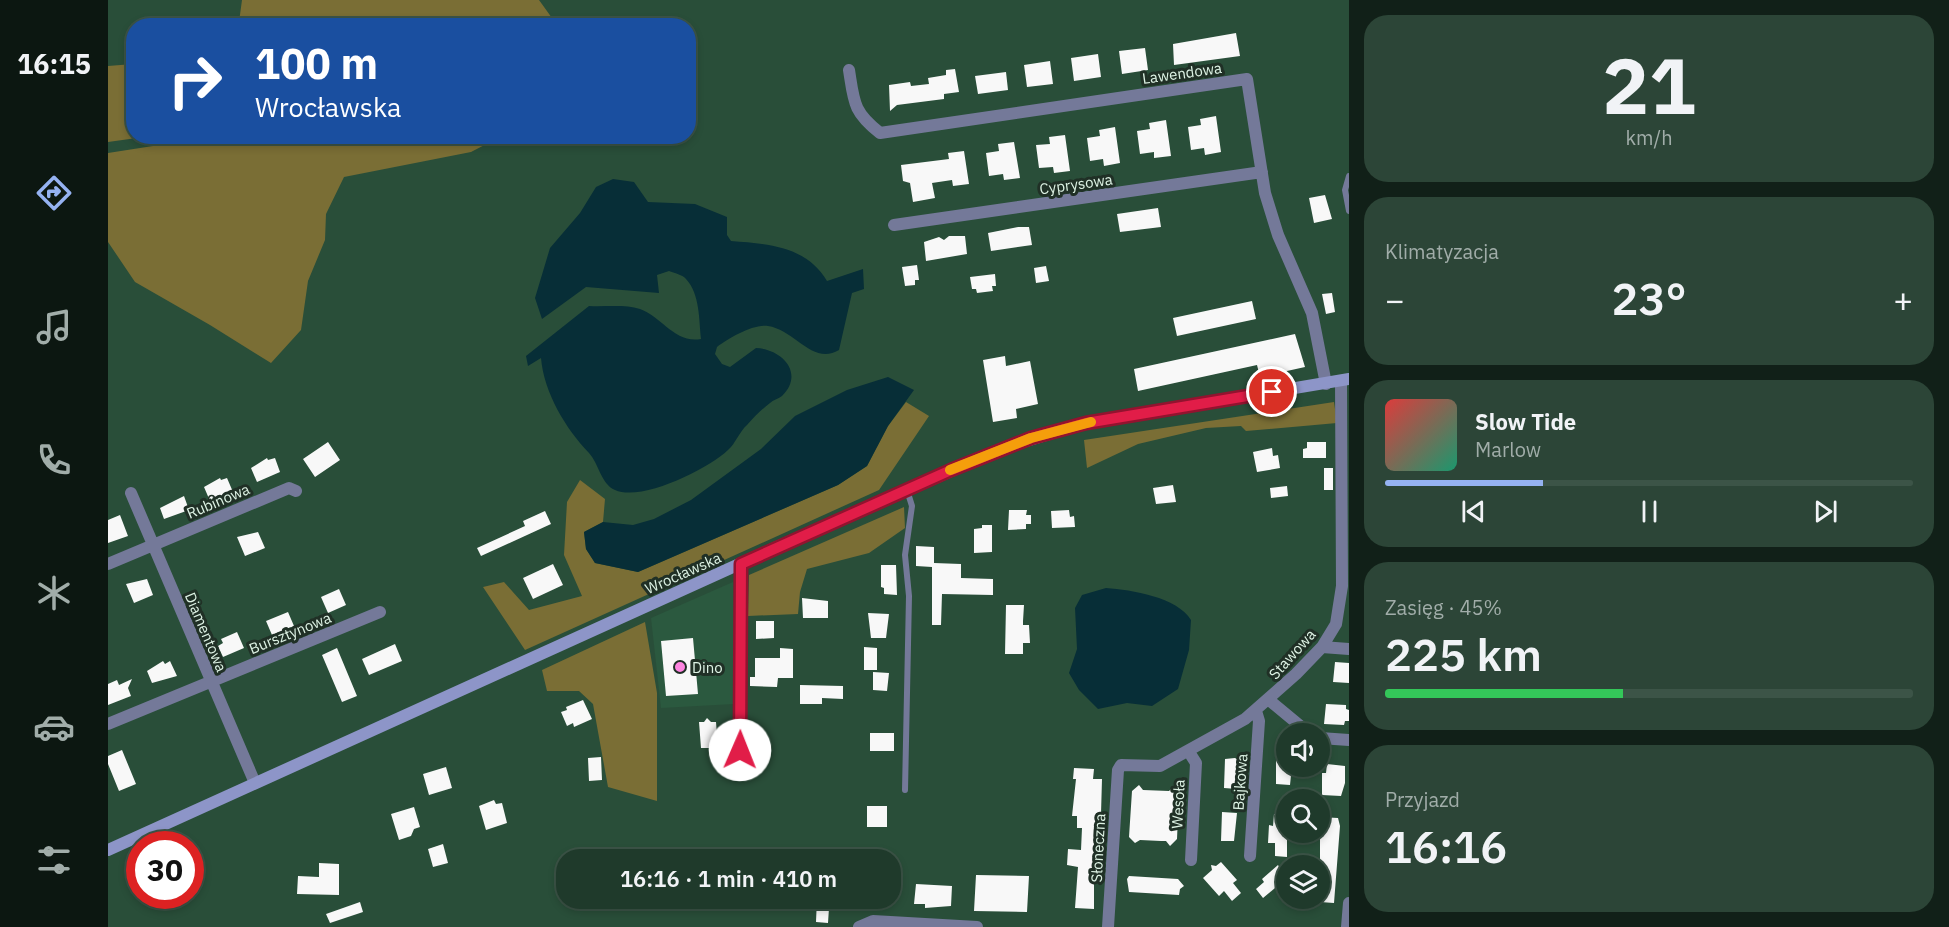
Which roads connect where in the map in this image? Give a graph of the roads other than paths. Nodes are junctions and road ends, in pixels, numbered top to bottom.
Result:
1 (849, 70) dead end
2 (1262, 172) junction
3 (1349, 176) edge
4 (1349, 211) edge
5 (894, 225) dead end
6 (1345, 380) edge
7 (1326, 384) junction
8 (907, 490) junction
9 (296, 491) dead end
10 (131, 493) dead end
11 (152, 545) junction
12 (108, 564) edge
13 (741, 564) junction
14 (380, 612) dead end
15 (1322, 647) junction
16 (1349, 649) edge
17 (210, 681) junction
18 (1269, 700) junction
19 (1256, 711) junction
20 (1297, 723) edge
21 (108, 724) edge
22 (1330, 739) edge
23 (1349, 740) edge
24 (740, 750) dead end
25 (1189, 752) junction
26 (1118, 770) joint
27 (253, 784) junction
28 (904, 790) dead end
29 (108, 850) edge
30 (1250, 856) dead end
31 (1191, 860) dead end
32 (1349, 903) edge
33 (859, 927) edge
34 (977, 927) edge
35 (1108, 927) edge
36 (1347, 927) edge

1 - 2 street, Lawendowa
2 - 5 street, Cyprysowa
2 - 7 street, Lawendowa
3 - 4 lane
6 - 7 main road, Wrocławska
6 - 15 street, Stawowa
7 - 8 main road, Wrocławska
8 - 13 main road, Wrocławska
8 - 28 lane
9 - 11 street, Rubinowa
10 - 11 street, Diamentowa
11 - 12 street, Rubinowa
11 - 17 street, Diamentowa
13 - 24 street
13 - 27 main road, Wrocławska
14 - 17 street, Bursztynowa
15 - 16 street
15 - 18 street, Stawowa
17 - 21 street, Bursztynowa
17 - 27 street, Diamentowa
18 - 19 street, Stawowa
18 - 20 street
19 - 25 street, Stawowa
19 - 30 street, Bajkowa
22 - 23 street
25 - 26 street, Stawowa
25 - 31 street, Wesoła
26 - 35 street, Słoneczna
27 - 29 main road, Wrocławska
32 - 36 street
33 - 34 street

